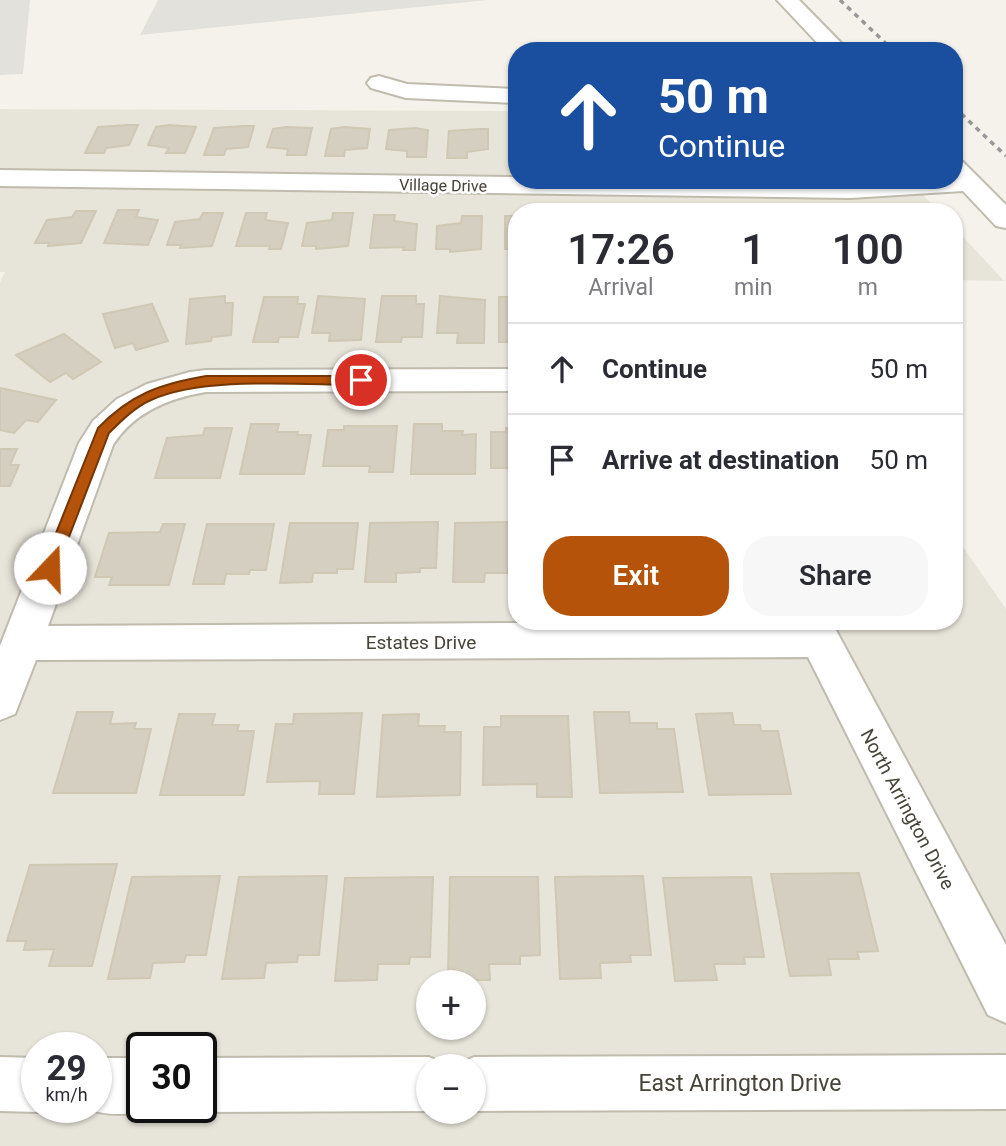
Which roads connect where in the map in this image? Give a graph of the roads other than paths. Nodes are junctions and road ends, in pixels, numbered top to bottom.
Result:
1 (787, 0) edge
2 (829, 42) edge
3 (379, 83) dead end
4 (508, 96) edge
5 (963, 177) edge
6 (0, 178) edge
7 (508, 185) edge
8 (779, 189) edge
9 (857, 189) edge
10 (1006, 220) edge
11 (508, 380) edge
12 (815, 631) edge
13 (22, 643) junction
14 (0, 701) edge
15 (1006, 997) edge
16 (1006, 1082) edge
17 (0, 1084) edge
18 (416, 1084) edge
19 (486, 1084) edge
20 (21, 1085) edge
21 (217, 1085) edge

1 - 2 street
3 - 4 street
5 - 10 street
6 - 7 street, Village Drive
8 - 9 street, Village Drive
11 - 13 street
12 - 13 street, Estates Drive
12 - 15 street, North Arrington Drive
13 - 14 street
16 - 19 street, East Arrington Drive
17 - 20 street
18 - 21 street

